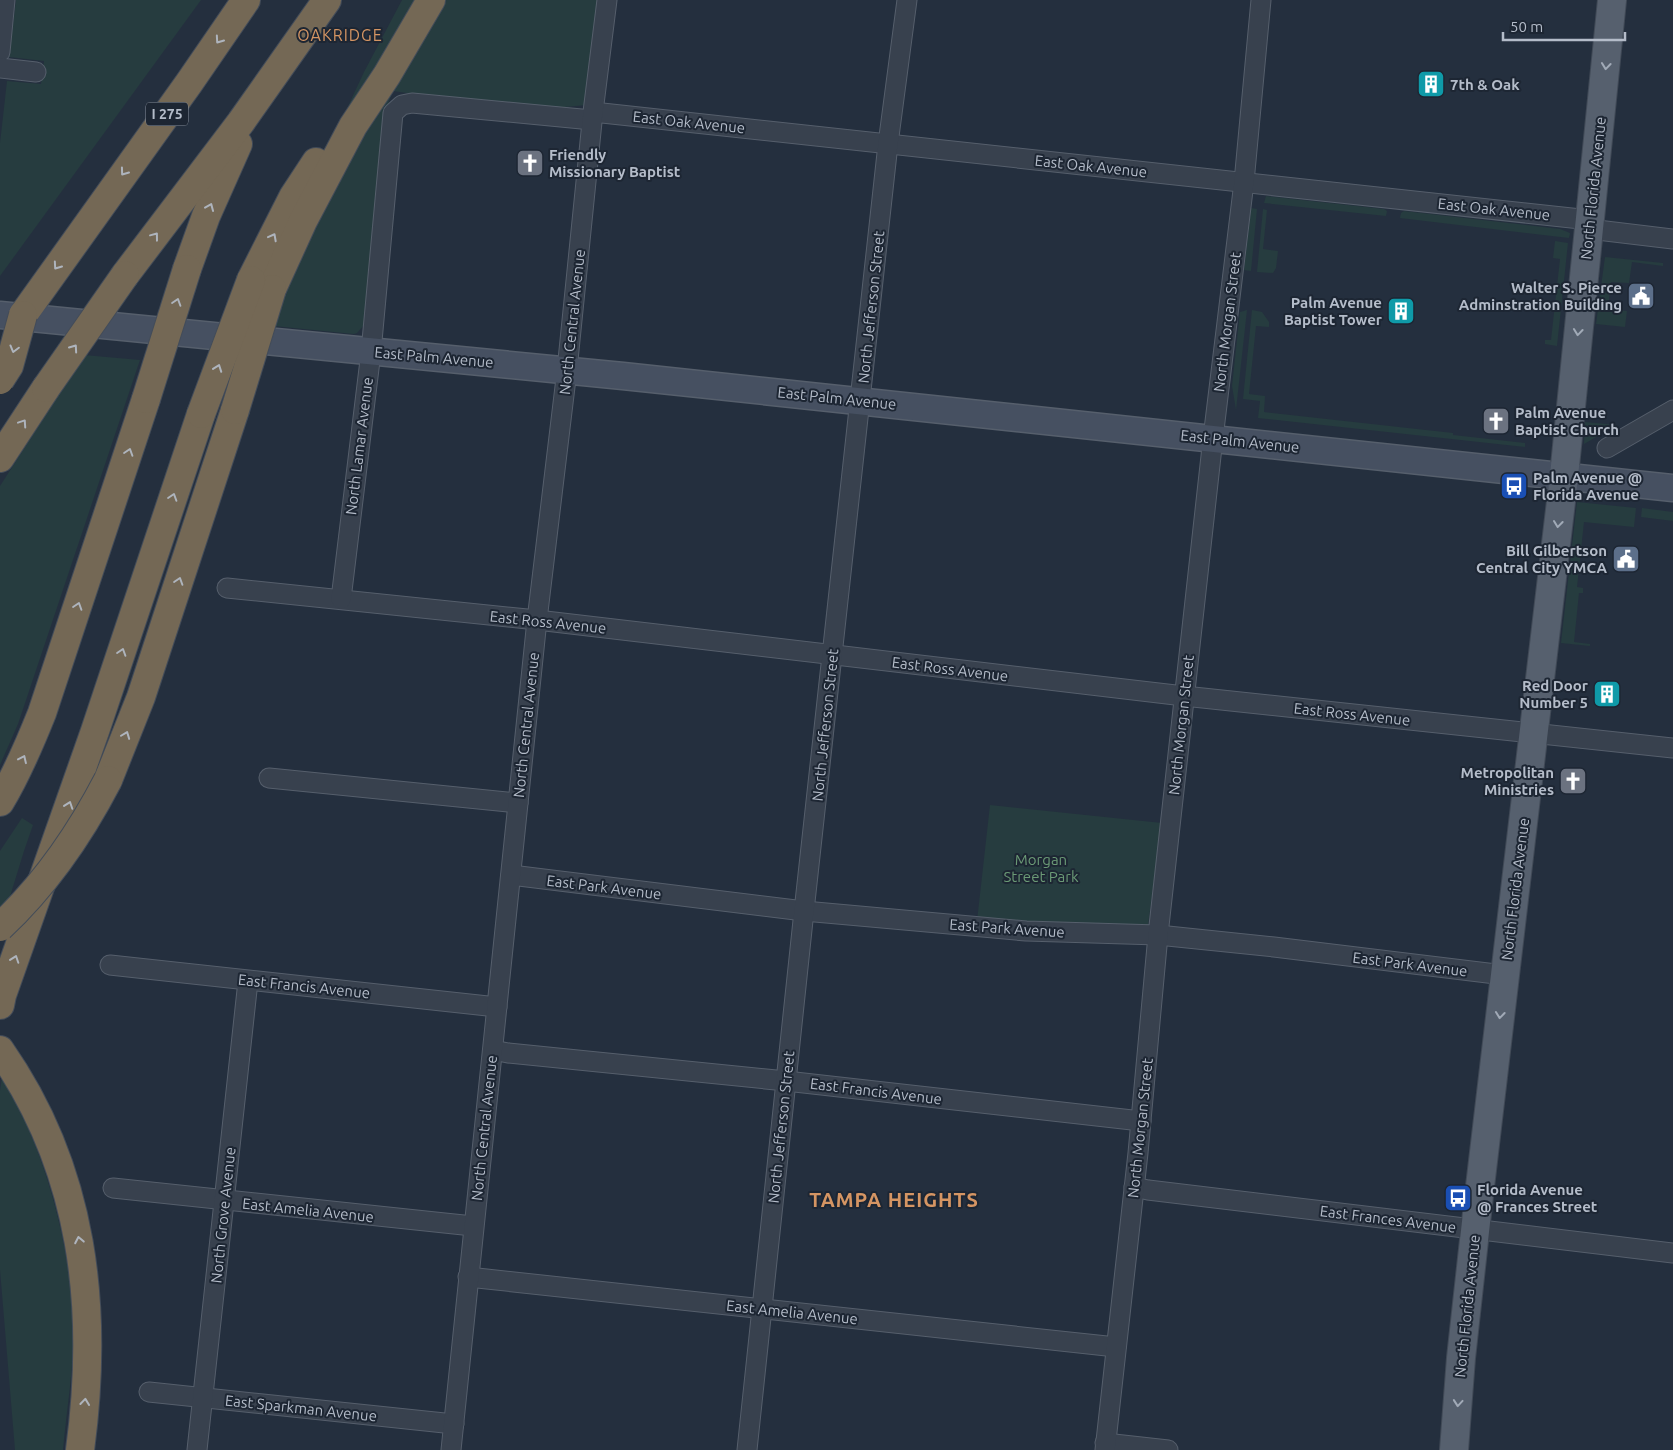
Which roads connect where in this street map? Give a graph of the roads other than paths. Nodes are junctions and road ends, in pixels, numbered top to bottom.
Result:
1 (6, 0) edge
2 (246, 0) edge
3 (327, 0) edge
4 (607, 0) edge
5 (907, 0) edge
6 (1262, 0) edge
7 (1612, 0) edge
8 (427, 6) edge
9 (0, 52) edge
10 (0, 68) edge
11 (36, 72) dead end
12 (277, 72) junction
13 (393, 113) joint
14 (593, 116) junction
15 (888, 144) junction
16 (1244, 182) junction
17 (1589, 224) junction
18 (1673, 239) edge
19 (262, 285) junction
20 (11, 315) edge
21 (0, 329) edge
22 (371, 352) junction
23 (567, 370) junction
24 (0, 380) edge
25 (861, 401) junction
26 (1673, 410) edge
27 (1213, 438) junction
28 (1607, 448) dead end
29 (0, 458) edge
30 (1564, 476) junction
31 (1673, 488) edge
32 (227, 588) dead end
33 (341, 599) junction
34 (537, 620) junction
35 (832, 655) junction
36 (1184, 696) junction
37 (1533, 733) junction
38 (1673, 748) edge
39 (269, 778) dead end
40 (0, 802) edge
41 (518, 803) junction
42 (511, 875) junction
43 (804, 911) junction
44 (0, 927) edge
45 (1158, 935) junction
46 (110, 965) dead end
47 (1504, 975) junction
48 (248, 980) junction
49 (0, 1005) edge
50 (497, 1007) junction
51 (0, 1050) edge
52 (492, 1050) junction
53 (786, 1081) junction
54 (1141, 1121) junction
55 (1134, 1186) junction
56 (113, 1188) dead end
57 (224, 1201) junction
58 (473, 1226) junction
59 (1475, 1229) junction
60 (1673, 1253) edge
61 (468, 1277) junction
62 (762, 1309) junction
63 (1116, 1347) junction
64 (149, 1392) dead end
65 (202, 1398) junction
66 (454, 1424) junction
67 (1105, 1446) edge
68 (80, 1450) edge
69 (197, 1450) edge
70 (451, 1450) edge
71 (747, 1450) edge
72 (1168, 1450) edge
73 (1454, 1450) edge

1 - 9 street
2 -> 20 highway, I 275
3 - 12 highway
4 - 14 street, North Central Avenue
5 - 15 street, North Jefferson Street
6 - 16 street, North Morgan Street
7 -> 17 main road, North Florida Avenue
19 -> 8 highway
10 - 11 street
29 -> 12 highway, bridge
40 -> 12 highway, bridge
13 - 14 street, East Oak Avenue
13 - 22 street, North Lamar Avenue
14 - 15 street, East Oak Avenue
14 - 23 street, North Central Avenue
15 - 16 street, East Oak Avenue
15 - 25 street, North Jefferson Street
16 - 17 street, East Oak Avenue
16 - 27 street, North Morgan Street
17 - 18 street, East Oak Avenue
17 -> 30 main road, North Florida Avenue
44 -> 19 highway, bridge
49 -> 19 highway, bridge
20 - 21 highway
20 - 22 street, East Palm Avenue
20 -> 24 highway, I 275, bridge
22 - 23 street, East Palm Avenue
22 - 33 street, North Lamar Avenue
23 - 25 street, East Palm Avenue
23 - 34 street, North Central Avenue
25 - 27 street, East Palm Avenue
25 - 35 street, North Jefferson Street
26 - 28 street
27 - 30 street, East Palm Avenue
27 - 36 street, North Morgan Street
30 - 31 street, East Palm Avenue
30 -> 37 main road, North Florida Avenue
32 - 33 street, East Ross Avenue
33 - 34 street, East Ross Avenue
34 - 35 street, East Ross Avenue
34 - 41 street, North Central Avenue
35 - 36 street, East Ross Avenue
35 - 43 street, North Jefferson Street
36 - 37 street, East Ross Avenue
36 - 45 street, North Morgan Street
37 - 38 street, East Ross Avenue
37 - 47 main road, North Florida Avenue
39 - 41 street
41 - 42 street, North Central Avenue
42 - 43 street, East Park Avenue
42 - 50 street, North Central Avenue
43 - 45 street, East Park Avenue
43 - 53 street, North Jefferson Street
45 - 47 street, East Park Avenue
45 - 54 street, North Morgan Street
46 - 48 street, East Francis Avenue
47 -> 59 main road, North Florida Avenue
48 - 50 street, East Francis Avenue
48 - 57 street, North Grove Avenue
50 - 52 street, North Central Avenue
68 -> 51 highway
52 - 53 street, East Francis Avenue
52 - 58 street, North Central Avenue
53 - 54 street, East Francis Avenue
53 - 62 street, North Jefferson Street
54 - 55 street, North Morgan Street
55 - 59 street, East Frances Avenue
55 - 63 street, North Morgan Street
56 - 57 street, East Amelia Avenue
57 - 58 street, East Amelia Avenue
57 - 65 street, North Grove Avenue
58 - 61 street, North Central Avenue
59 - 60 street, East Frances Avenue
59 -> 73 main road, North Florida Avenue
61 - 62 street, East Amelia Avenue
61 - 66 street, North Central Avenue
62 - 63 street, East Amelia Avenue
62 - 71 street, North Jefferson Street
63 - 67 street, North Morgan Street
64 - 65 street, East Sparkman Avenue
65 - 66 street, East Sparkman Avenue
65 - 69 street, North Grove Avenue
66 - 70 street, North Central Avenue
67 - 72 street

